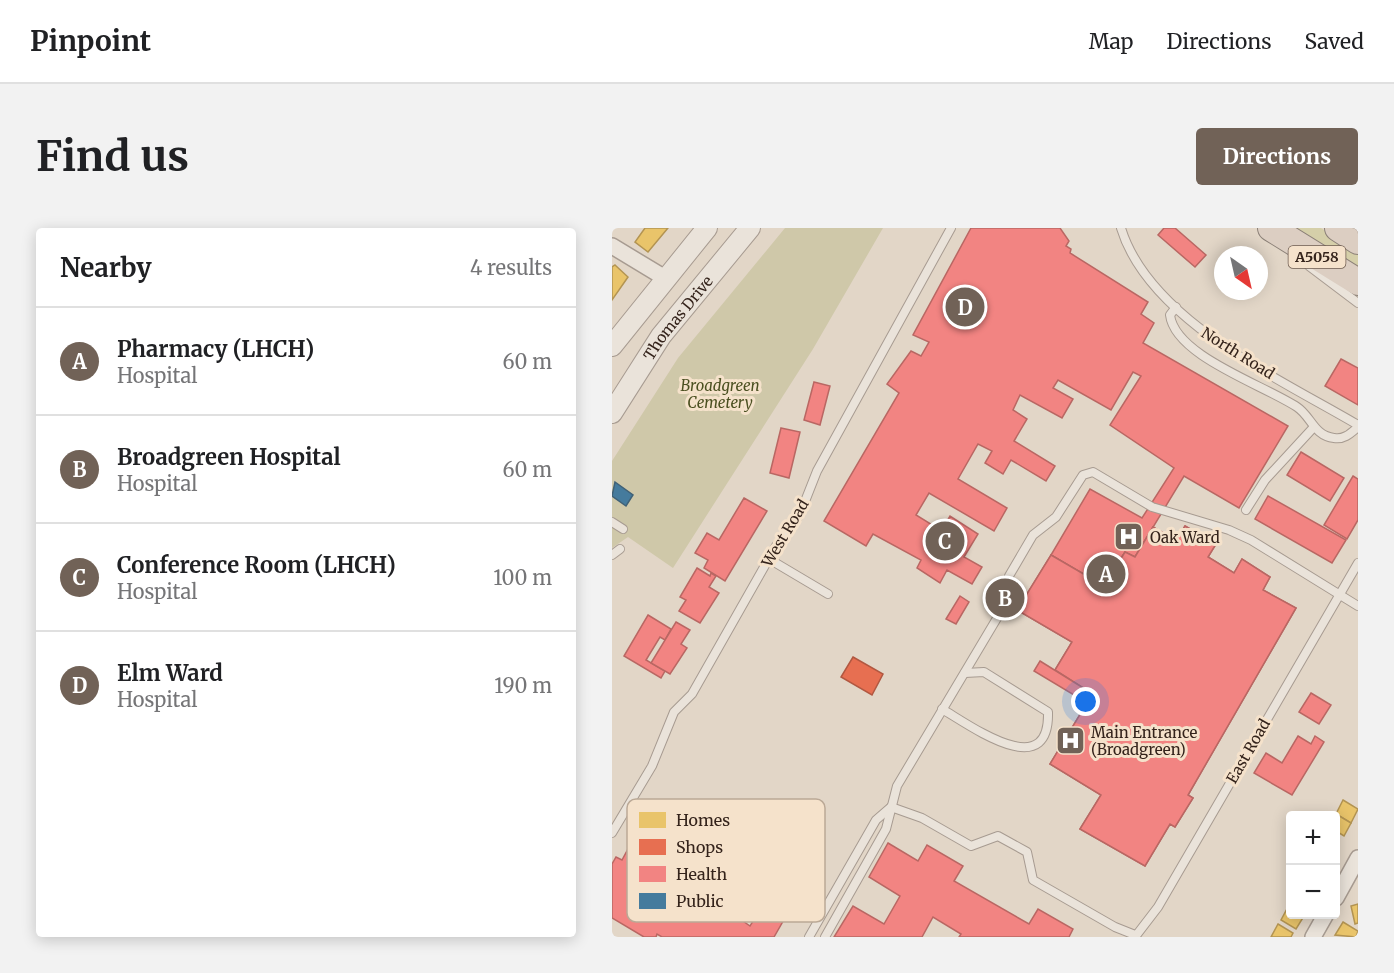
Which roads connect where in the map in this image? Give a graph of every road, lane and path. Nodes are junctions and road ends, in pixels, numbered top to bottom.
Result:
1 (707, 228) edge
2 (750, 228) edge
3 (951, 228) edge
4 (1121, 228) edge
5 (1274, 230) edge
6 (612, 246) edge
7 (1298, 255) dead end
8 (1305, 263) dead end
9 (665, 278) junction
10 (1358, 282) edge
11 (1358, 303) edge
12 (1176, 307) junction
13 (612, 346) edge
14 (612, 413) edge
15 (1358, 426) edge
16 (1313, 428) junction
17 (1246, 510) dead end
18 (612, 522) edge
19 (623, 530) dead end
20 (620, 549) dead end
21 (612, 555) edge
22 (769, 559) junction
23 (1358, 563) edge
24 (828, 594) dead end
25 (1339, 595) junction
26 (1358, 606) edge
27 (965, 673) junction
28 (942, 709) junction
29 (632, 799) edge
30 (891, 807) junction
31 (627, 808) edge
32 (612, 833) edge
33 (1357, 863) edge
34 (1340, 890) edge
35 (825, 909) edge
36 (1324, 919) edge
37 (818, 922) edge
38 (1135, 936) edge
39 (809, 937) edge
40 (825, 937) edge
41 (1313, 937) edge

1 - 9 street
2 - 14 street, Thomas Drive
3 - 22 lane, West Road
4 - 12 lane, North Road
5 - 7 lane
5 - 10 highway, A5058
6 - 9 street
8 - 11 lane
9 - 13 street
12 - 15 lane, North Road
12 - 16 lane
15 - 16 lane
16 - 17 lane
18 - 19 lane
20 - 21 lane
22 - 24 lane
22 - 29 lane, West Road
23 - 25 lane, East Road
25 - 26 lane
25 - 27 lane
25 - 38 lane, East Road
27 - 28 lane
27 - 28 lane
28 - 30 lane
30 - 35 lane
30 - 38 lane
30 - 40 lane
31 - 32 lane, West Road
33 - 34 street
36 - 41 street
37 - 39 lane

